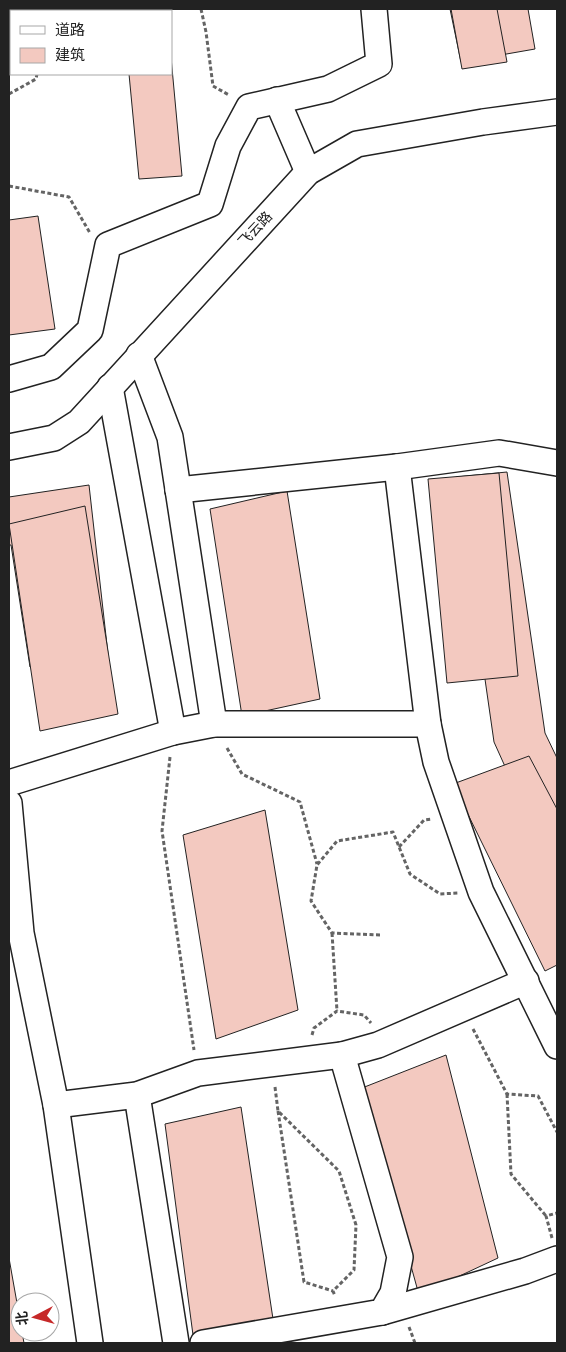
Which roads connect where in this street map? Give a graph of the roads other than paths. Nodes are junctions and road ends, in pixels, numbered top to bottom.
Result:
1 (374, 9) edge
2 (277, 100) junction
3 (557, 112) edge
4 (308, 172) junction
5 (139, 355) junction
6 (9, 379) edge
7 (110, 387) junction
8 (9, 447) edge
9 (557, 463) edge
10 (397, 467) junction
11 (178, 490) junction
12 (214, 724) junction
13 (428, 724) junction
14 (174, 732) junction
15 (9, 783) edge
16 (9, 803) edge
17 (15, 934) edge
18 (526, 981) junction
19 (557, 1046) edge
20 (342, 1055) junction
21 (137, 1095) junction
22 (56, 1105) junction
23 (557, 1259) edge
24 (382, 1312) junction
25 (90, 1343) edge
26 (176, 1343) edge
27 (203, 1343) edge

1 - 2 street
2 - 4 street
2 - 6 street
3 - 4 street, 飞云路
4 - 5 street, 飞云路
5 - 7 street, 飞云路
5 - 11 street
7 - 8 street, 飞云路
7 - 14 street
9 - 10 street
10 - 11 street
10 - 13 street
11 - 12 street
12 - 13 street
12 - 14 street
13 - 18 street
14 - 15 street
16 - 17 street
17 - 22 street
18 - 19 street
18 - 20 street
20 - 21 street
20 - 24 street
21 - 22 street
21 - 26 street
22 - 25 street
23 - 24 street
24 - 27 street

